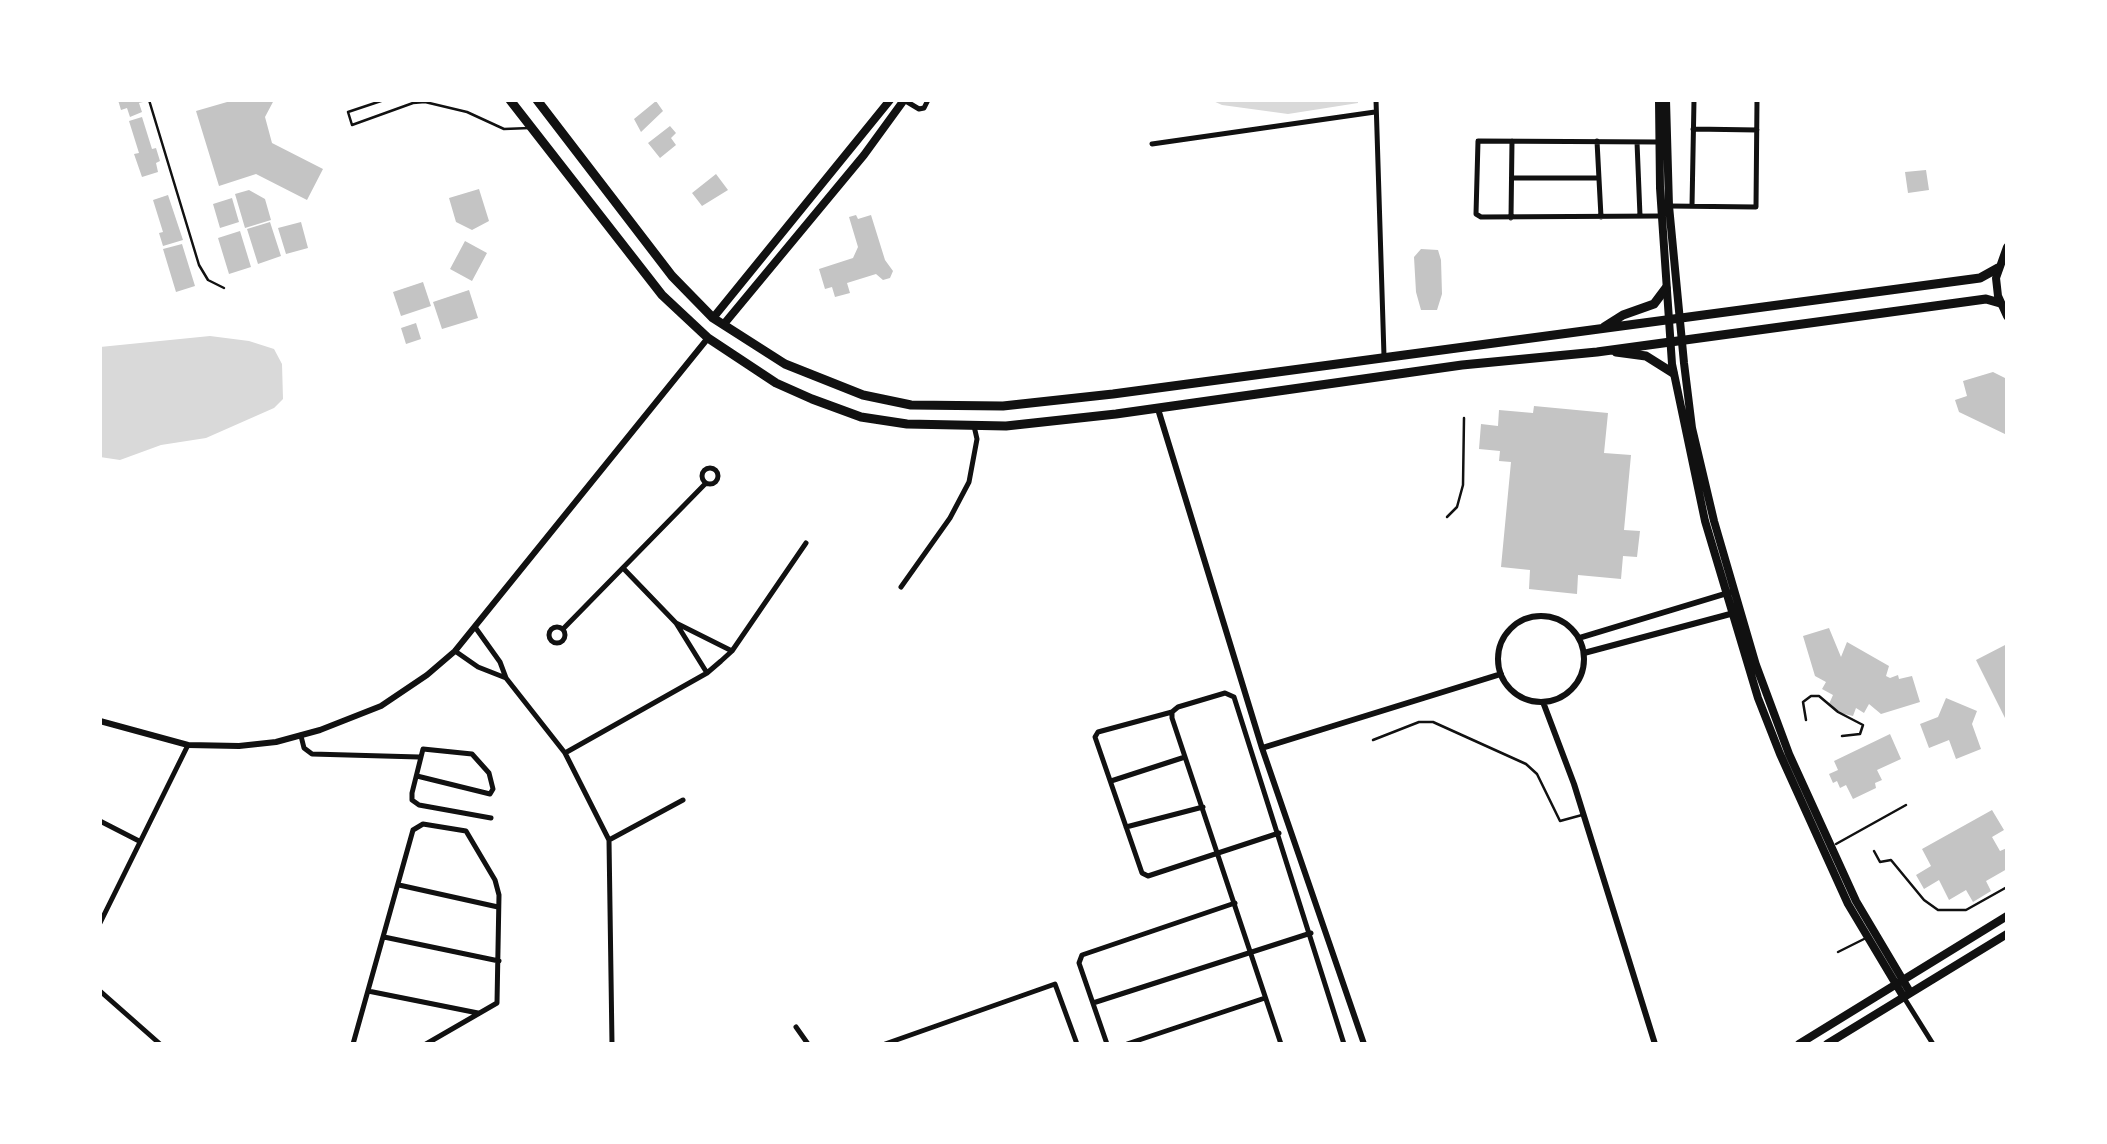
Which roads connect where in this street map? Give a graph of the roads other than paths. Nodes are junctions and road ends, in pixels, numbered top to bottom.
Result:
1 (148, 100) edge
2 (384, 100) edge
3 (510, 100) edge
4 (537, 100) edge
5 (890, 100) edge
6 (904, 100) edge
7 (928, 100) edge
8 (1376, 100) edge
9 (1659, 100) edge
10 (1666, 100) edge
11 (1694, 100) edge
12 (1758, 100) edge
13 (1375, 112) junction
14 (531, 128) junction
15 (1693, 129) junction
16 (1758, 130) junction
17 (1512, 141) junction
18 (1597, 141) junction
19 (1637, 142) junction
20 (1658, 142) junction
21 (1152, 144) dead end
22 (1512, 178) junction
23 (1599, 178) junction
24 (1669, 206) junction
25 (1692, 206) junction
26 (1640, 216) junction
27 (1661, 216) junction
28 (1601, 217) junction
29 (1512, 218) junction
30 (2007, 246) edge
31 (1998, 268) junction
32 (224, 288) dead end
33 (1666, 288) junction
34 (2000, 303) junction
35 (2007, 316) edge
36 (713, 318) junction
37 (1680, 319) junction
38 (1668, 320) junction
39 (724, 324) junction
40 (1601, 329) junction
41 (708, 338) junction
42 (1682, 341) junction
43 (1670, 342) junction
44 (1610, 350) junction
45 (1384, 356) junction
46 (1277, 371) junction
47 (1674, 373) junction
48 (1280, 390) junction
49 (1158, 409) junction
50 (1464, 418) dead end
51 (974, 426) junction
52 (706, 483) dead end
53 (1447, 517) dead end
54 (806, 543) dead end
55 (623, 568) junction
56 (901, 587) dead end
57 (1730, 592) junction
58 (1736, 612) junction
59 (676, 624) junction
60 (475, 627) junction
61 (563, 629) dead end
62 (1578, 638) junction
63 (732, 650) junction
64 (454, 651) junction
65 (1584, 653) junction
66 (707, 673) junction
67 (1501, 674) junction
68 (506, 678) junction
69 (1543, 702) junction
70 (1172, 715) junction
71 (1806, 720) dead end
72 (100, 721) edge
73 (301, 736) junction
74 (1842, 736) dead end
75 (1373, 740) dead end
76 (188, 744) junction
77 (1262, 748) junction
78 (565, 754) junction
79 (419, 757) junction
80 (1185, 757) junction
81 (417, 776) junction
82 (1110, 781) junction
83 (683, 800) dead end
84 (1906, 805) dead end
85 (1202, 807) junction
86 (1584, 814) junction
87 (491, 818) dead end
88 (100, 822) edge
89 (1126, 827) junction
90 (1279, 832) junction
91 (609, 840) junction
92 (139, 841) junction
93 (1830, 848) junction
94 (1874, 851) dead end
95 (1217, 854) junction
96 (400, 884) junction
97 (2007, 887) edge
98 (1235, 903) junction
99 (498, 907) junction
100 (2007, 916) edge
101 (100, 923) edge
102 (1311, 933) junction
103 (2007, 934) edge
104 (384, 937) junction
105 (1867, 937) junction
106 (1250, 952) junction
107 (1838, 952) dead end
108 (499, 960) junction
109 (1900, 982) junction
110 (100, 991) edge
111 (368, 991) junction
112 (1906, 994) junction
113 (1265, 998) junction
114 (1092, 1003) junction
115 (480, 1013) junction
116 (796, 1027) dead end
117 (1652, 1043) edge
118 (160, 1044) edge
119 (353, 1044) edge
120 (426, 1044) edge
121 (612, 1044) edge
122 (808, 1044) edge
123 (885, 1044) edge
124 (1078, 1044) edge
125 (1108, 1044) edge
126 (1127, 1044) edge
127 (1280, 1044) edge
128 (1344, 1044) edge
129 (1364, 1044) edge
130 (1800, 1044) edge
131 (1827, 1044) edge
132 (1932, 1044) edge

1 - 32 lane
2 - 14 lane
3 - 14 highway
4 - 36 highway
5 - 36 main road
6 - 7 street
6 - 39 main road
8 - 13 street
9 - 20 main road
10 - 24 main road
11 - 15 street
12 - 16 street
13 - 21 street
13 - 45 street
14 - 41 highway
15 - 16 street
15 - 25 street
16 - 25 street
17 - 18 street
17 - 22 street
17 - 29 street
18 - 19 street
18 - 23 street
19 - 20 street
19 - 26 street
20 - 27 main road
22 - 23 street
22 - 29 street
23 - 28 street
24 - 25 street
24 - 37 main road
26 - 27 street
26 - 28 street
27 - 33 main road
28 - 29 street
30 - 31 main road
31 - 34 main road
31 - 37 highway
33 - 38 main road
33 - 40 highway
34 - 35 main road
34 - 42 highway
36 - 39 highway
37 - 38 highway
37 - 42 main road
38 - 40 highway
38 - 43 main road
39 - 46 highway
40 - 45 highway
41 - 51 highway
41 - 60 street
42 - 43 highway
42 - 57 main road
43 - 44 highway
43 - 47 main road
44 - 47 highway
44 - 48 highway
45 - 46 highway
46 - 48 highway
47 - 57 main road
48 - 49 highway
49 - 51 highway
49 - 77 street
50 - 53 lane
51 - 56 street
52 - 55 street
54 - 63 street
55 - 59 street
55 - 61 street
57 - 58 main road
57 - 62 street
58 - 65 street
58 - 93 main road
58 - 105 main road
59 - 63 street
59 - 66 street
60 - 64 street
60 - 68 street
62 - 65 street
62 - 67 street
63 - 66 street
64 - 68 street
64 - 73 street
65 - 69 street
66 - 78 street
67 - 69 street
67 - 77 street
68 - 78 street
69 - 86 street
70 - 80 street
70 - 82 street
70 - 90 street
71 - 74 lane
72 - 76 street
73 - 76 street
73 - 79 street
75 - 86 lane
76 - 92 street
77 - 129 street
78 - 91 street
79 - 81 street
79 - 81 street
80 - 82 street
80 - 85 street
81 - 87 street
82 - 89 street
83 - 91 street
84 - 93 lane
85 - 89 street
85 - 95 street
86 - 117 street
88 - 92 street
89 - 95 street
90 - 95 street
90 - 102 street
91 - 121 street
92 - 101 street
93 - 109 main road
94 - 97 lane
95 - 98 street
96 - 99 street
96 - 99 street
96 - 104 street
98 - 106 street
98 - 114 street
99 - 108 street
100 - 109 main road
102 - 106 street
102 - 128 street
103 - 112 main road
104 - 108 street
104 - 111 street
105 - 107 lane
105 - 109 main road
106 - 113 street
106 - 114 street
108 - 115 street
109 - 112 main road
109 - 130 main road
110 - 118 street
111 - 115 street
111 - 119 street
112 - 131 main road
112 - 132 street
113 - 126 street
113 - 127 street
114 - 125 street
115 - 120 street
116 - 122 street
123 - 124 street

